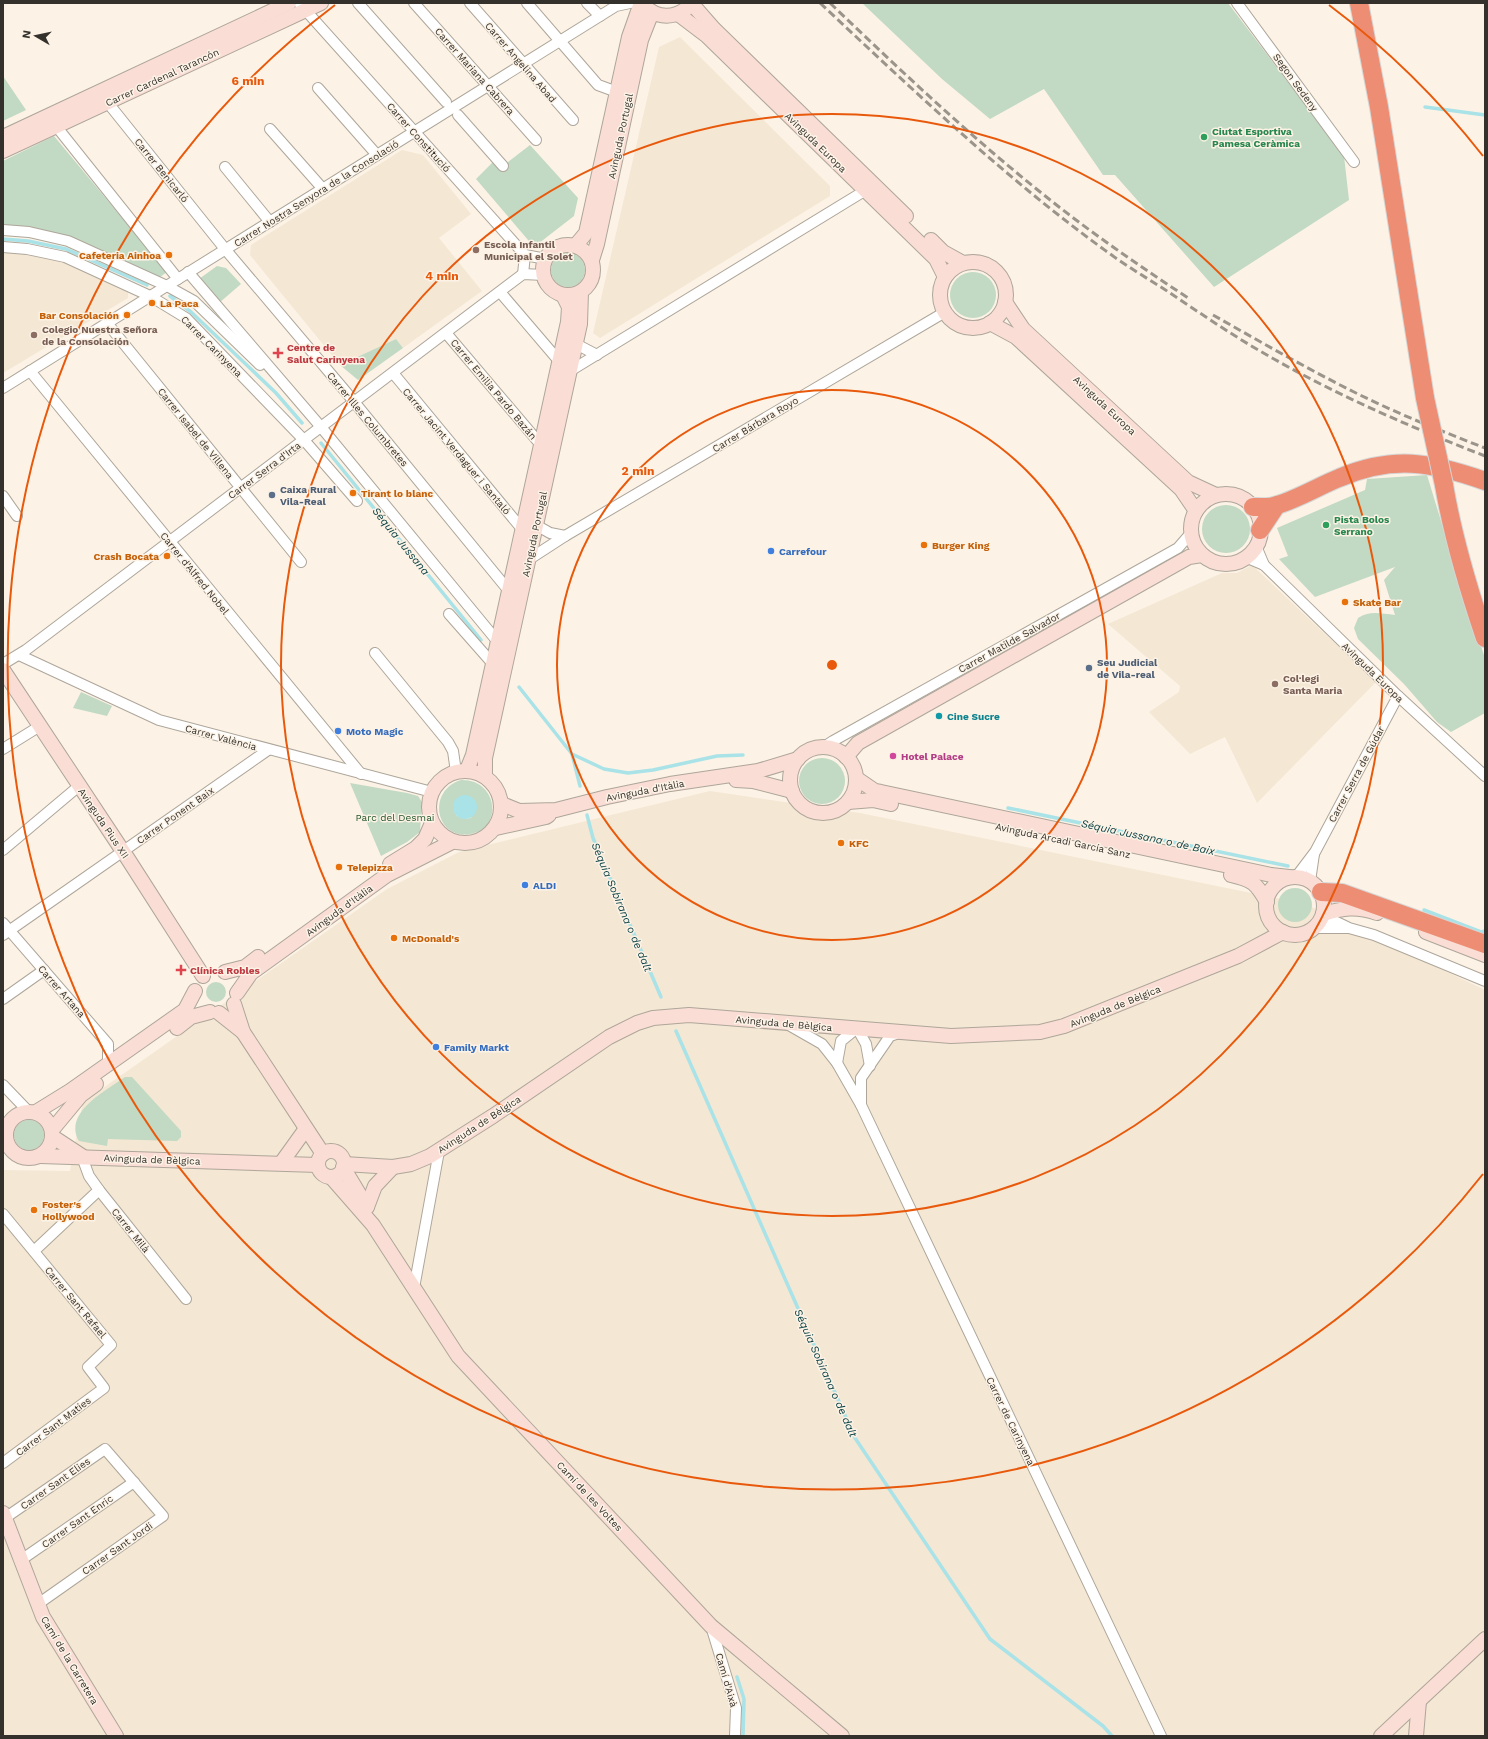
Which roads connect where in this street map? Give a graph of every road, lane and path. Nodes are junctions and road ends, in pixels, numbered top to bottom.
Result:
1 (289, 3) edge
2 (321, 3) edge
3 (358, 3) edge
4 (414, 3) edge
5 (470, 3) edge
6 (527, 3) edge
7 (587, 3) edge
8 (630, 3) edge
9 (641, 3) edge
10 (692, 3) edge
11 (1237, 3) edge
12 (1359, 3) edge
13 (302, 7) edge
14 (652, 12) junction
15 (678, 14) junction
16 (600, 16) junction
17 (560, 41) junction
18 (523, 64) junction
19 (488, 86) junction
20 (318, 88) dead end
21 (617, 92) junction
22 (104, 97) junction
23 (446, 102) dead end
24 (458, 115) dead end
25 (573, 120) dead end
26 (56, 126) junction
27 (270, 129) dead end
28 (415, 132) junction
29 (3, 137) edge
30 (536, 140) dead end
31 (3, 151) edge
32 (377, 155) junction
33 (1354, 162) dead end
34 (503, 166) dead end
35 (225, 167) dead end
36 (323, 189) junction
37 (866, 190) junction
38 (270, 222) junction
39 (3, 230) edge
40 (576, 245) junction
41 (3, 247) edge
42 (225, 249) junction
43 (525, 255) junction
44 (546, 259) junction
45 (592, 260) junction
46 (963, 263) junction
47 (188, 272) junction
48 (523, 274) junction
49 (544, 275) junction
50 (945, 277) junction
51 (178, 279) junction
52 (167, 286) junction
53 (500, 292) junction
54 (581, 292) junction
55 (563, 295) junction
56 (150, 296) junction
57 (1005, 302) junction
58 (945, 312) junction
59 (106, 323) junction
60 (990, 323) junction
61 (446, 333) junction
62 (576, 344) junction
63 (597, 355) junction
64 (559, 362) junction
65 (30, 371) junction
66 (570, 371) junction
67 (393, 373) junction
68 (3, 388) edge
69 (354, 402) junction
70 (309, 413) junction
71 (321, 427) junction
72 (304, 440) junction
73 (541, 445) junction
74 (1485, 481) edge
75 (1444, 485) junction
76 (241, 488) junction
77 (1216, 495) junction
78 (3, 496) edge
79 (357, 501) dead end
80 (1276, 506) junction
81 (1253, 507) junction
82 (1196, 511) junction
83 (16, 516) dead end
84 (536, 525) junction
85 (522, 529) junction
86 (1191, 533) junction
87 (565, 536) junction
88 (1258, 538) junction
89 (170, 542) junction
90 (1202, 555) junction
91 (1245, 558) junction
92 (528, 560) junction
93 (301, 562) dead end
94 (1264, 565) junction
95 (509, 591) junction
96 (1485, 608) edge
97 (448, 614) dead end
98 (1485, 638) edge
99 (498, 642) junction
100 (375, 653) dead end
101 (19, 655) junction
102 (3, 664) edge
103 (493, 664) junction
104 (3, 670) edge
105 (1398, 696) junction
106 (40, 726) junction
107 (824, 747) junction
108 (3, 749) edge
109 (268, 750) junction
110 (846, 757) junction
111 (798, 759) junction
112 (462, 771) junction
113 (361, 774) junction
114 (485, 776) junction
115 (1485, 776) edge
116 (712, 778) junction
117 (856, 778) junction
118 (80, 786) junction
119 (792, 791) junction
120 (432, 792) junction
121 (848, 802) junction
122 (502, 804) junction
123 (556, 810) junction
124 (432, 823) junction
125 (496, 828) junction
126 (452, 842) junction
127 (3, 850) edge
128 (123, 851) junction
129 (1315, 852) junction
130 (1293, 877) junction
131 (1315, 887) junction
132 (1266, 902) junction
133 (1322, 914) junction
134 (1271, 921) junction
135 (1313, 928) junction
136 (1349, 928) junction
137 (5, 929) edge
138 (1284, 932) junction
139 (1485, 944) edge
140 (1251, 949) junction
141 (1485, 955) edge
142 (44, 970) junction
143 (224, 972) junction
144 (203, 976) junction
145 (1485, 981) edge
146 (195, 991) junction
147 (236, 998) junction
148 (3, 999) edge
149 (215, 1013) junction
150 (784, 1023) junction
151 (856, 1028) junction
152 (242, 1032) junction
153 (900, 1032) junction
154 (837, 1063) junction
155 (108, 1064) junction
156 (870, 1066) junction
157 (3, 1085) edge
158 (861, 1105) junction
159 (32, 1112) junction
160 (6, 1123) edge
161 (305, 1130) junction
162 (52, 1134) junction
163 (439, 1151) junction
164 (8, 1153) edge
165 (40, 1156) junction
166 (82, 1157) junction
167 (320, 1159) junction
168 (282, 1162) junction
169 (343, 1166) junction
170 (393, 1167) junction
171 (331, 1177) junction
172 (99, 1190) junction
173 (367, 1207) junction
174 (3, 1214) edge
175 (373, 1225) junction
176 (34, 1251) junction
177 (414, 1288) junction
178 (186, 1299) dead end
179 (104, 1388) joint
180 (105, 1449) joint
181 (3, 1463) edge
182 (134, 1482) junction
183 (4, 1516) edge
184 (21, 1560) junction
185 (38, 1604) junction
186 (711, 1626) junction
187 (1484, 1641) edge
188 (1419, 1701) junction
189 (1386, 1734) edge
190 (116, 1736) edge
191 (735, 1736) edge
192 (842, 1736) edge
193 (1161, 1736) edge
194 (1416, 1736) edge

1 - 22 main road, Carrer Cardenal Tarancón
2 - 13 main road, Carrer Cardenal Tarancón
3 - 23 street
4 - 19 street, Carrer Mariana Cabrera
5 - 18 street, Carrer Angelina Abad
6 - 17 street
7 - 16 street
8 - 16 street, Carrer Nostra Senyora de la Consolació
9 - 14 main road
9 - 21 main road, Avinguda Portugal
10 - 15 main road
10 - 46 main road, Avinguda Europa
11 - 33 street, Segon Sedeny
12 - 75 highway, bridge
13 - 22 main road, Carrer Cardenal Tarancón
13 - 28 street, Carrer Constitució
14 - 15 main road
14 - 45 main road, Avinguda Portugal
15 - 37 main road, Avinguda Europa
16 - 17 street, Carrer Nostra Senyora de la Consolació
17 - 18 street, Carrer Nostra Senyora de la Consolació
17 - 21 street
18 - 19 street, Carrer Nostra Senyora de la Consolació
18 - 25 street, Carrer Angelina Abad
19 - 28 street, Carrer Nostra Senyora de la Consolació
19 - 30 street, Carrer Mariana Cabrera
20 - 32 street
21 - 40 main road, Avinguda Portugal
22 - 26 main road, Carrer Cardenal Tarancón
22 - 29 main road, Carrer Cardenal Tarancón
22 - 42 street, Carrer Benicarló
24 - 34 street
26 - 31 main road, Carrer Cardenal Tarancón
26 - 51 street
27 - 36 street
28 - 32 street, Carrer Nostra Senyora de la Consolació
28 - 43 street, Carrer Constitució
32 - 36 street, Carrer Nostra Senyora de la Consolació
35 - 38 street
36 - 38 street, Carrer Nostra Senyora de la Consolació
37 - 50 main road, Avinguda Europa
37 - 63 street
38 - 42 street, Carrer Nostra Senyora de la Consolació
39 - 52 street, Carrer Carinyena
40 - 44 main road
40 - 45 main road
41 - 56 street, Carrer Carinyena
42 - 47 street, Carrer Nostra Senyora de la Consolació
42 - 69 street, Carrer Illes Columbretes
43 - 44 street
43 - 48 street
44 - 49 main road
45 - 54 main road
46 - 50 main road
46 - 57 main road
47 - 51 street, Carrer Nostra Senyora de la Consolació
47 - 70 street, Carrer Carinyena
48 - 49 street
48 - 53 street, Carrer Serra d'Irta
49 - 55 main road
50 - 58 main road
51 - 52 street, Carrer Nostra Senyora de la Consolació
52 - 56 street, Carrer Nostra Senyora de la Consolació
52 - 70 street, Carrer Carinyena
53 - 61 street, Carrer Serra d'Irta
53 - 64 street
54 - 55 main road
54 - 62 main road, Avinguda Portugal
55 - 64 main road, Avinguda Portugal
56 - 59 street, Carrer Nostra Senyora de la Consolació
56 - 72 street, Carrer Carinyena
57 - 60 main road
57 - 77 main road, Avinguda Europa
58 - 60 main road
58 - 87 street, Carrer Bárbara Royo
59 - 65 street, Carrer Nostra Senyora de la Consolació
59 - 76 street, Carrer Isabel de Villena
60 - 82 main road, Avinguda Europa
61 - 67 street, Carrer Serra d'Irta
61 - 73 street, Carrer Emilia Pardo Bazán
62 - 63 street
62 - 66 main road, Avinguda Portugal
63 - 66 street
64 - 73 main road, Avinguda Portugal
65 - 68 street, Carrer Nostra Senyora de la Consolació
65 - 89 street, Carrer d'Alfred Nobel
66 - 84 main road, Avinguda Portugal
67 - 69 street, Carrer Serra d'Irta
67 - 85 street, Carrer Jacint Verdaguer i Santaló
69 - 71 street, Carrer Serra d'Irta
69 - 95 street, Carrer Illes Columbretes
70 - 71 street, Carrer Carinyena
71 - 72 street, Carrer Serra d'Irta
71 - 99 street, Carrer Carinyena
72 - 76 street, Carrer Serra d'Irta
72 - 79 street, Carrer Carinyena
73 - 85 main road, Avinguda Portugal
74 - 80 highway
75 - 96 highway
75 - 98 highway
76 - 89 street, Carrer Serra d'Irta
76 - 93 street, Carrer Isabel de Villena
77 - 81 main road
77 - 82 main road
78 - 83 street
80 - 81 highway
80 - 88 highway
81 - 88 main road
82 - 86 main road
84 - 87 street
84 - 92 main road, Avinguda Portugal
85 - 95 main road, Avinguda Portugal
86 - 90 main road
86 - 107 street, Carrer Matilde Salvador
87 - 92 street, Carrer Bárbara Royo
88 - 91 main road
88 - 94 street, Avinguda Europa
89 - 101 street, Carrer Serra d'Irta
89 - 113 street, Carrer d'Alfred Nobel
90 - 91 main road
90 - 110 main road, Carrer Matilde Salvador
91 - 94 street, Avinguda Europa
92 - 114 main road, Avinguda Portugal
94 - 105 street, Avinguda Europa
95 - 99 main road, Avinguda Portugal
97 - 103 street
99 - 103 main road, Avinguda Portugal
100 - 112 street
101 - 102 street, Carrer Serra d'Irta
101 - 109 street, Carrer València
103 - 112 main road, Avinguda Portugal
104 - 106 main road, Avinguda Pius XII
105 - 115 street, Avinguda Europa
105 - 129 street, Carrer Serra de Gúdar
106 - 108 street
106 - 118 main road, Avinguda Pius XII
107 - 110 main road
107 - 111 main road
109 - 113 street, Carrer València
109 - 128 street, Carrer Ponent Baix
110 - 117 main road
111 - 116 main road, Avinguda d'Itàlia
111 - 119 main road
112 - 114 main road
112 - 120 main road
113 - 120 street, Carrer València
114 - 122 main road
116 - 119 main road, Avinguda d'Itàlia
116 - 123 main road, Avinguda d'Itàlia
117 - 121 main road
117 - 130 main road
118 - 127 street
118 - 128 main road, Avinguda Pius XII
119 - 121 main road
120 - 124 main road
121 - 132 main road, Avinguda Arcadi García Sanz
122 - 123 main road, Avinguda d'Itàlia
122 - 125 main road
123 - 125 main road, Avinguda d'Itàlia
124 - 126 main road
124 - 143 main road, Avinguda d'Itàlia
125 - 126 main road
126 - 147 main road, Avinguda d'Itàlia
128 - 137 street, Carrer Ponent Baix
128 - 144 main road, Avinguda Pius XII
129 - 130 street, Carrer Serra de Gúdar
129 - 131 street, Carrer Serra de Gúdar
130 - 131 main road
130 - 132 main road
131 - 133 main road
131 - 139 highway
132 - 134 main road
133 - 135 main road
133 - 136 street
133 - 141 main road
134 - 138 main road
134 - 140 main road, Avinguda de Bèlgica
135 - 136 street
135 - 138 main road
136 - 145 street
137 - 142 street, Carrer Artana
138 - 140 main road, Avinguda de Bèlgica
140 - 153 main road, Avinguda de Bèlgica
142 - 148 street
142 - 155 street, Carrer Artana
143 - 144 main road
143 - 147 main road
144 - 146 main road
146 - 149 main road
146 - 155 main road
147 - 149 main road
147 - 152 main road
149 - 152 main road
149 - 162 main road
150 - 151 main road, Avinguda de Bèlgica
150 - 154 street, Carrer de Carinyena
150 - 163 main road, Avinguda de Bèlgica
151 - 153 main road, Avinguda de Bèlgica
151 - 154 street
151 - 156 street
152 - 161 main road
153 - 156 street, Carrer de Carinyena
154 - 158 street, Carrer de Carinyena
155 - 159 main road
156 - 158 street, Carrer de Carinyena
157 - 159 street
158 - 193 street, Carrer de Carinyena
159 - 160 main road
159 - 162 main road
160 - 164 main road
161 - 167 main road
161 - 168 main road
162 - 165 main road
162 - 166 main road
163 - 170 main road, Avinguda de Bèlgica
163 - 177 street
164 - 165 main road
165 - 166 main road, Avinguda de Bèlgica
166 - 168 main road, Avinguda de Bèlgica
166 - 172 street, Carrer Milà
167 - 168 main road, Avinguda de Bèlgica
167 - 169 main road
167 - 171 main road
169 - 170 main road, Avinguda de Bèlgica
169 - 171 main road
169 - 173 main road, Camí de les Voltes
170 - 173 main road
171 - 175 main road, Camí de les Voltes
172 - 176 street
172 - 178 street, Carrer Milà
173 - 175 main road, Camí de les Voltes
174 - 176 street, Carrer Sant Rafael
175 - 177 main road, Camí de les Voltes
176 - 179 street, Carrer Sant Rafael
177 - 186 main road, Camí de les Voltes
179 - 181 street, Carrer Sant Maties
180 - 182 street, Carrer Sant Jordi
180 - 183 street, Carrer Sant Elies
182 - 184 street, Carrer Sant Enric
182 - 185 street, Carrer Sant Jordi
183 - 184 main road, Camí de la Carretera
184 - 185 main road, Camí de la Carretera
185 - 190 main road, Camí de la Carretera
186 - 191 street, Camí d'Aixà
186 - 192 main road, Camí de les Voltes
187 - 188 main road
188 - 189 main road
188 - 194 main road

